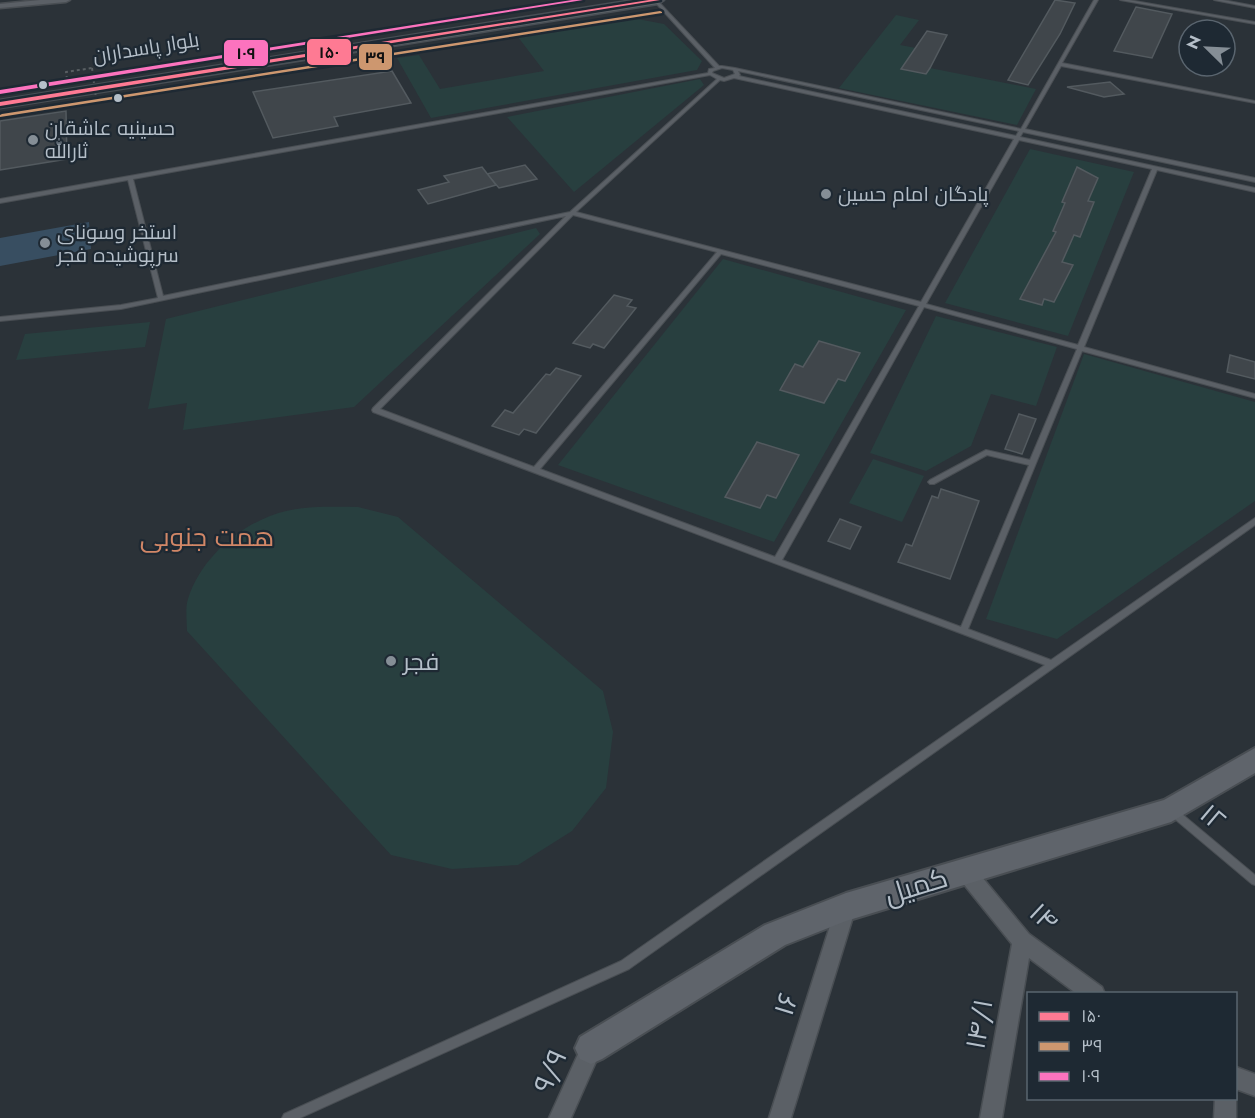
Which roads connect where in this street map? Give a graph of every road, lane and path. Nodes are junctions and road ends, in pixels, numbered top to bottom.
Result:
1 (63, 0) edge
2 (582, 0) edge
3 (656, 0) edge
4 (1096, 0) edge
5 (1122, 0) edge
6 (1216, 0) edge
7 (1249, 0) edge
8 (0, 6) edge
9 (1248, 6) junction
10 (1255, 7) edge
11 (1255, 23) edge
12 (337, 44) junction
13 (1060, 64) junction
14 (717, 67) junction
15 (735, 69) junction
16 (710, 74) junction
17 (736, 77) junction
18 (68, 79) junction
19 (719, 79) junction
20 (0, 89) edge
21 (96, 98) dead end
22 (1255, 102) edge
23 (0, 104) edge
24 (1022, 130) junction
25 (1018, 138) junction
26 (1155, 168) junction
27 (130, 178) junction
28 (1255, 180) edge
29 (1255, 190) edge
30 (0, 201) edge
31 (572, 213) junction
32 (720, 252) junction
33 (161, 299) junction
34 (924, 305) junction
35 (0, 319) edge
36 (1079, 348) junction
37 (1255, 396) edge
38 (1032, 463) junction
39 (535, 470) junction
40 (932, 482) dead end
41 (1255, 521) edge
42 (777, 561) junction
43 (963, 631) junction
44 (1052, 664) junction
45 (1255, 759) edge
46 (1171, 810) junction
47 (965, 871) junction
48 (1255, 881) edge
49 (846, 908) junction
50 (1022, 941) junction
51 (1094, 992) edge
52 (591, 1048) joint
53 (1237, 1078) edge
54 (1255, 1085) edge
55 (1226, 1100) edge
56 (288, 1118) edge
57 (560, 1118) edge
58 (780, 1118) edge
59 (991, 1118) edge
60 (1226, 1118) edge

1 - 8 street
2 - 12 main road, بلوار پاسداران
3 - 12 main road, بلوار پاسداران
3 - 14 lane
4 - 13 lane
5 - 11 lane
6 - 9 lane
7 - 9 lane
9 - 10 lane
12 - 18 main road, بلوار پاسداران
12 - 23 main road, بلوار پاسداران
13 - 22 lane
13 - 24 lane
14 - 15 lane
14 - 16 lane
15 - 17 lane
15 - 24 lane
16 - 19 lane
16 - 27 lane
17 - 19 lane
17 - 25 lane
18 - 20 main road, بلوار پاسداران
18 - 21 path, bridge
19 - 31 lane
24 - 25 lane
24 - 28 lane
25 - 26 lane
25 - 34 lane
26 - 29 lane
26 - 36 lane
27 - 30 lane
27 - 33 lane
31 - 32 lane
31 - 33 lane
31 - 39 lane
32 - 34 lane
32 - 39 lane
33 - 35 lane
34 - 36 lane
34 - 42 lane
36 - 37 lane
36 - 38 lane
38 - 40 lane
38 - 43 lane
39 - 42 lane
41 - 44 lane
42 - 43 lane
43 - 44 lane
44 - 56 lane
45 - 46 street, کمیل
46 - 47 street, کمیل
46 - 48 lane, ۱۲
47 - 49 street, کمیل
47 - 50 street, ۱۴
49 - 52 street, کمیل
49 - 58 street, ۱۶
50 - 51 street, ۱۴
50 - 59 street, ۱۴/۱
52 - 57 street, ۹/۹
53 - 54 street
55 - 60 street

